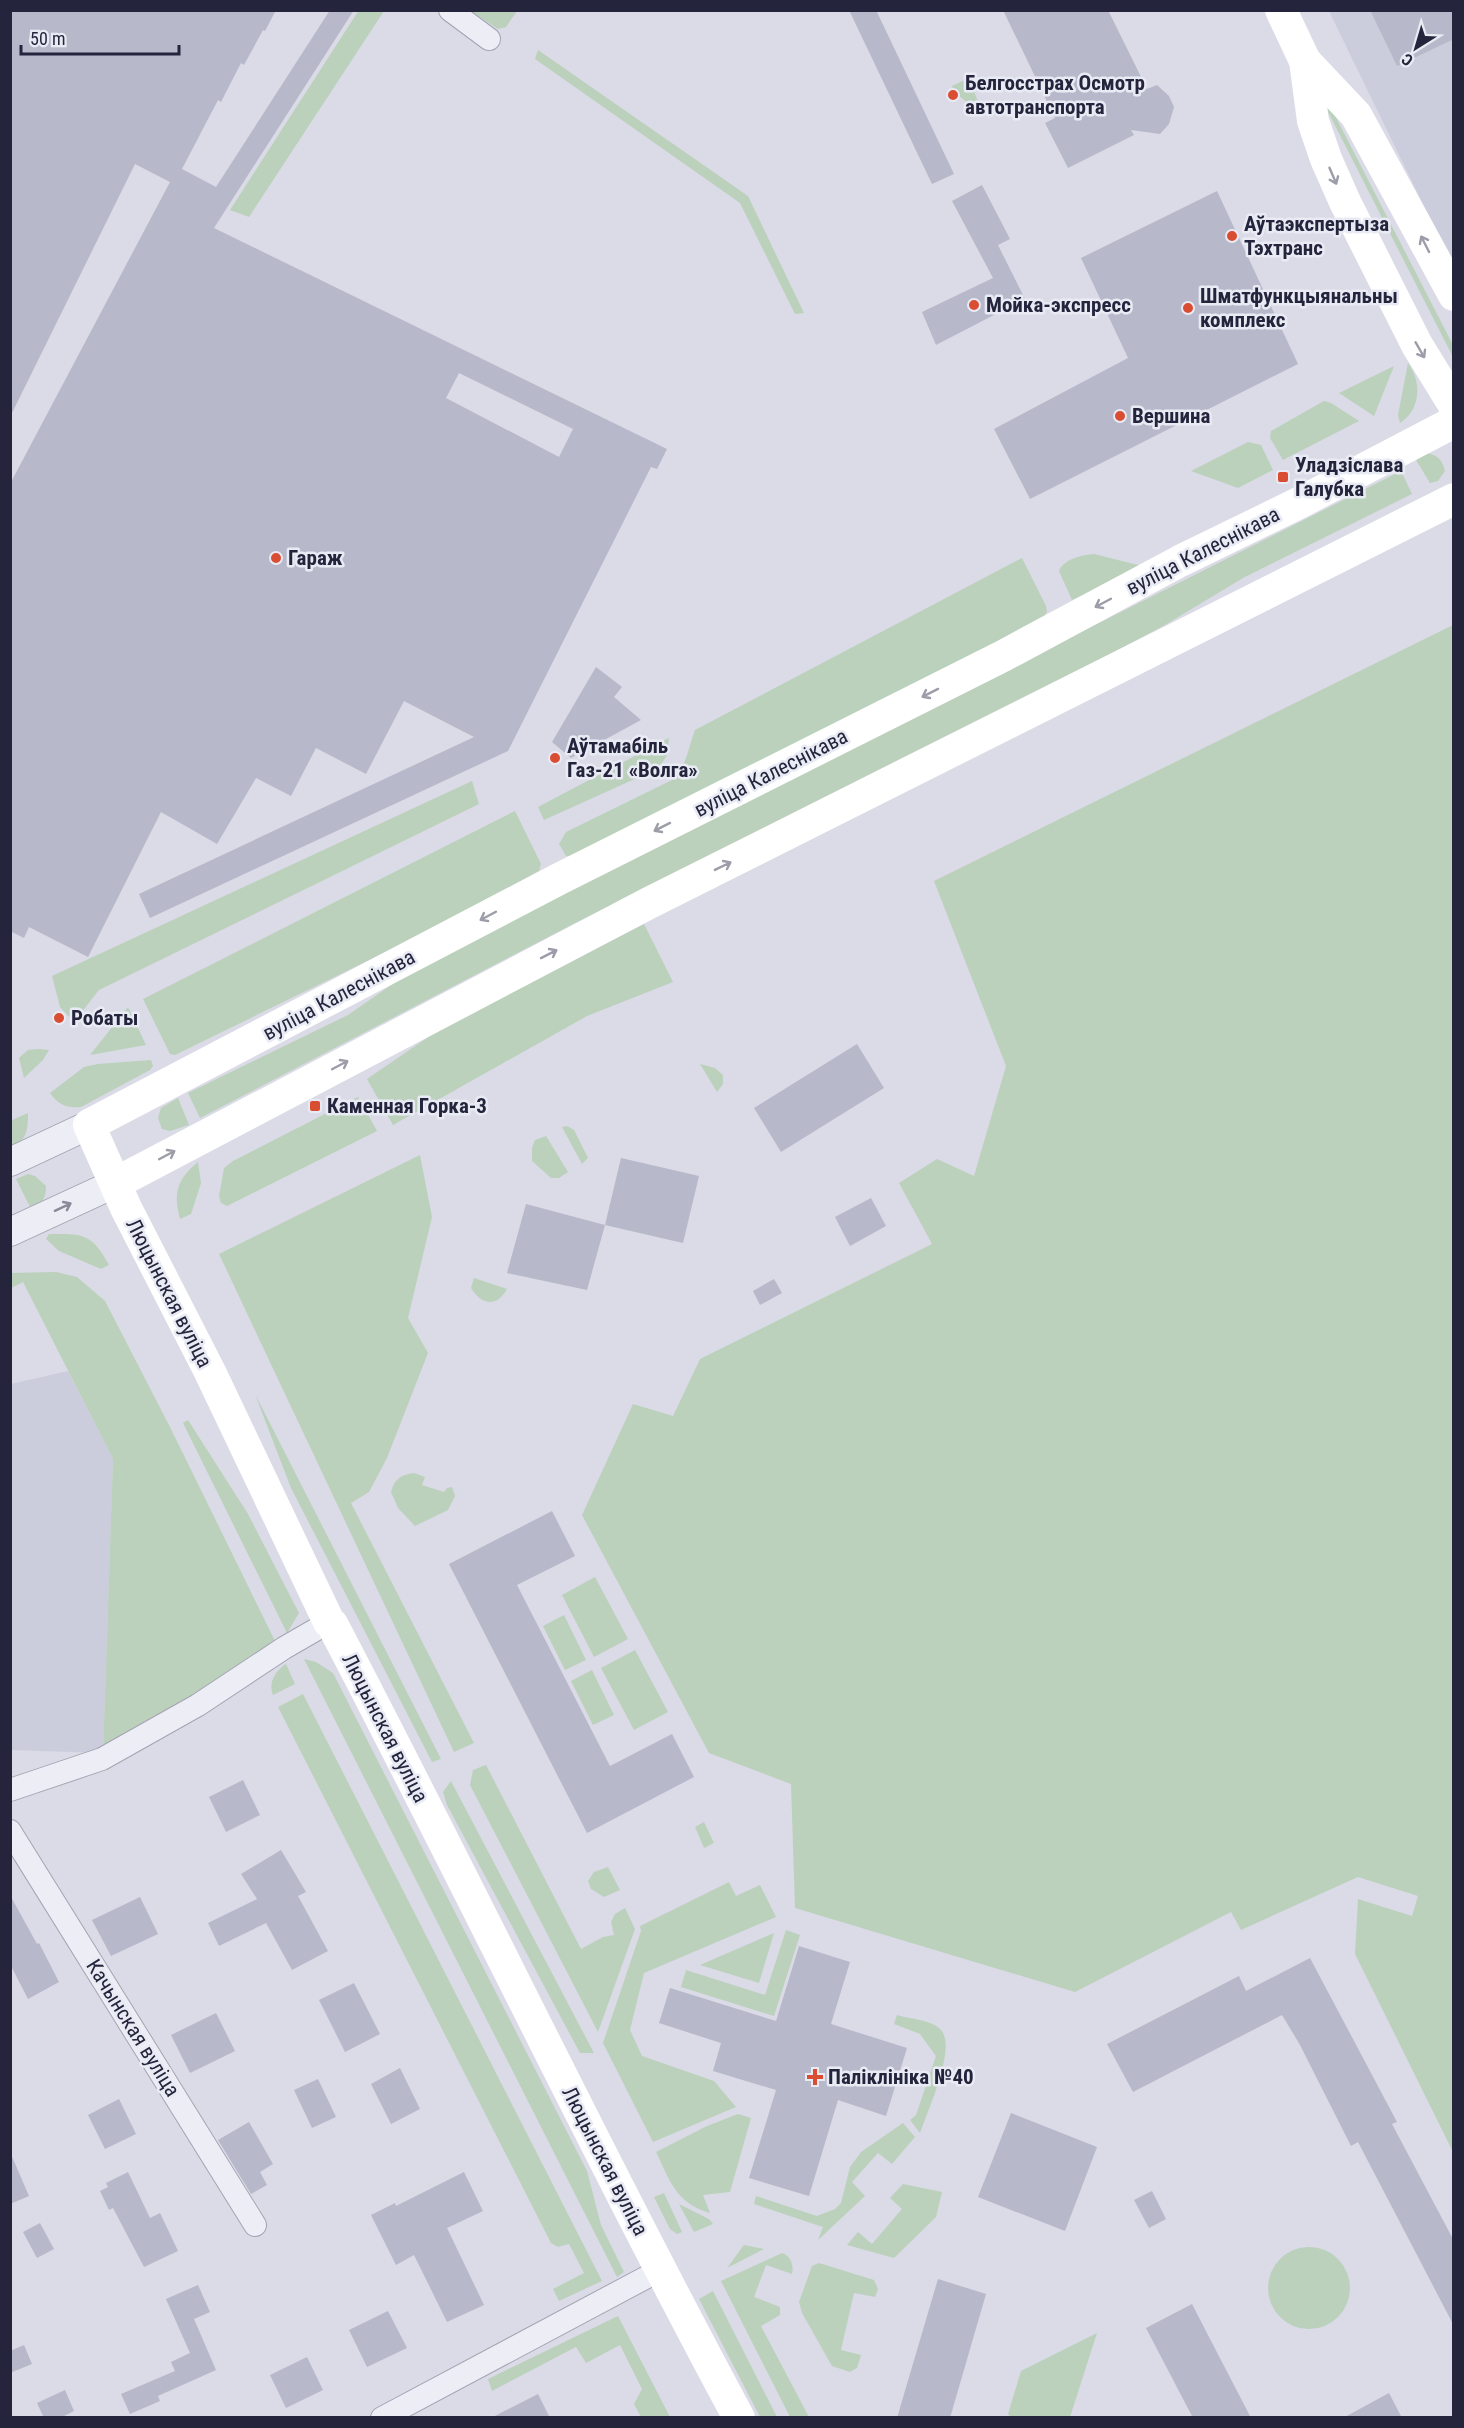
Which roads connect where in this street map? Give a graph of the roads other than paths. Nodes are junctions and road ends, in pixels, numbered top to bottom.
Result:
1 (450, 10) edge
2 (1281, 10) edge
3 (489, 39) dead end
4 (1305, 61) junction
5 (1454, 295) edge
6 (1454, 405) edge
7 (1454, 422) edge
8 (1454, 499) edge
9 (89, 1125) junction
10 (10, 1162) edge
11 (116, 1183) junction
12 (10, 1232) edge
13 (329, 1622) junction
14 (10, 1790) edge
15 (10, 1831) edge
16 (255, 2225) dead end
17 (660, 2270) junction
18 (382, 2418) edge
19 (739, 2418) edge

1 - 3 street
2 - 4 main road
5 -> 4 main road
4 -> 6 main road
7 -> 9 main road, вуліца Калеснікава
11 -> 8 main road
9 - 10 street, вуліца Калеснікава
9 - 11 main road
12 -> 11 street
11 - 13 main road, Люцынская вуліца
13 - 14 street
13 - 17 main road, Люцынская вуліца
15 - 16 street, Качынская вуліца
17 - 18 street
17 - 19 main road, Люцынская вуліца

